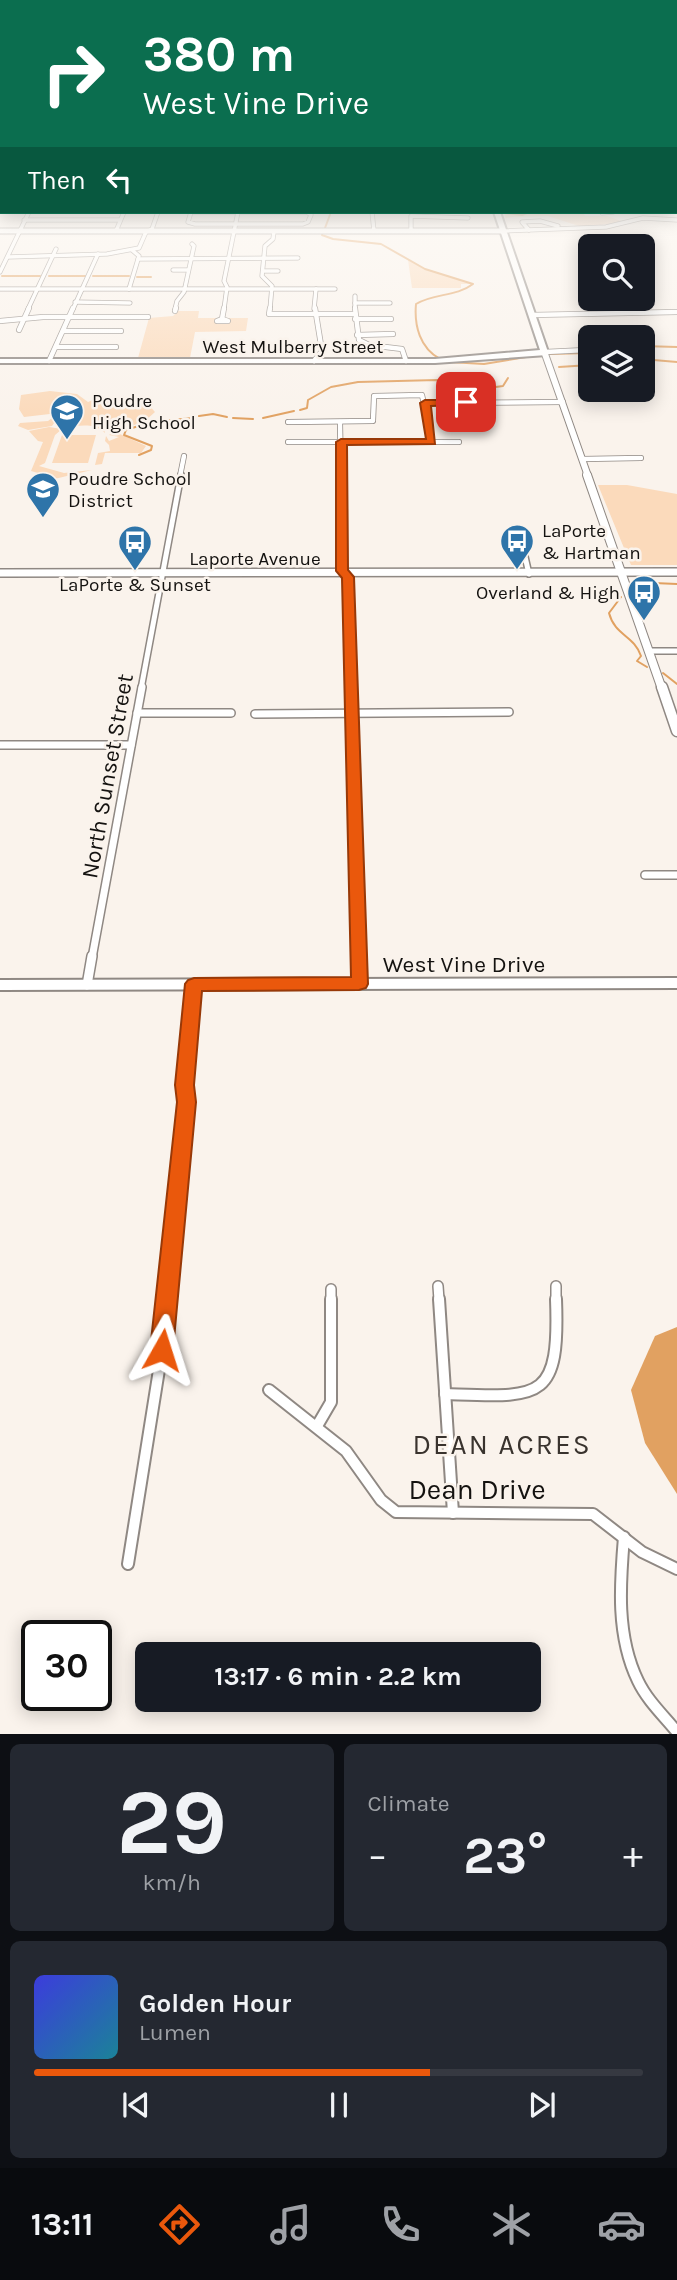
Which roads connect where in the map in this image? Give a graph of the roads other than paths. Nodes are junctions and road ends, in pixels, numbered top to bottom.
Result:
1 (52, 258) edge
2 (96, 258) edge
3 (191, 258) junction
4 (227, 258) junction
5 (264, 258) junction
6 (298, 258) dead end
7 (512, 258) edge
8 (138, 259) joint
9 (173, 270) dead end
10 (188, 270) junction
11 (263, 271) junction
12 (278, 271) dead end
13 (0, 289) edge
14 (38, 289) junction
15 (84, 289) junction
16 (129, 289) junction
17 (185, 289) junction
18 (227, 289) junction
19 (272, 289) junction
20 (316, 289) junction
21 (335, 289) dead end
22 (355, 296) dead end
23 (75, 303) junction
24 (131, 303) dead end
25 (355, 303) junction
26 (390, 303) dead end
27 (175, 311) dead end
28 (677, 312) edge
29 (314, 314) junction
30 (532, 315) junction
31 (355, 316) junction
32 (69, 317) junction
33 (148, 317) dead end
34 (391, 318) dead end
35 (24, 319) junction
36 (222, 319) dead end
37 (0, 321) edge
38 (19, 330) dead end
39 (63, 331) junction
40 (121, 331) dead end
41 (357, 334) junction
42 (393, 334) dead end
43 (57, 347) junction
44 (116, 348) dead end
45 (578, 351) edge
46 (546, 354) junction
47 (0, 361) edge
48 (50, 361) junction
49 (314, 361) junction
50 (406, 361) junction
51 (563, 402) junction
52 (425, 403) junction
53 (288, 422) dead end
54 (340, 422) junction
55 (288, 442) dead end
56 (341, 442) junction
57 (432, 442) junction
58 (459, 442) dead end
59 (184, 456) dead end
60 (640, 458) dead end
61 (582, 459) junction
62 (520, 535) dead end
63 (677, 572) edge
64 (0, 573) edge
65 (622, 573) junction
66 (162, 574) junction
67 (344, 574) junction
68 (529, 574) junction
69 (677, 651) edge
70 (650, 652) junction
71 (509, 712) dead end
72 (137, 713) junction
73 (231, 713) dead end
74 (352, 713) junction
75 (255, 714) dead end
76 (677, 732) edge
77 (0, 745) edge
78 (131, 745) junction
79 (677, 875) edge
80 (645, 876) dead end
81 (194, 984) junction
82 (359, 984) junction
83 (677, 984) edge
84 (0, 985) edge
85 (87, 985) junction
86 (438, 1286) dead end
87 (556, 1286) dead end
88 (331, 1289) dead end
89 (269, 1390) dead end
90 (445, 1395) junction
91 (317, 1426) junction
92 (453, 1513) junction
93 (624, 1537) junction
94 (128, 1564) dead end
95 (677, 1569) edge
96 (677, 1732) edge

1 - 14 street
2 - 15 street
3 - 4 street
3 - 8 street
3 - 10 street
4 - 5 street
4 - 18 street
5 - 6 street
5 - 11 street
7 - 30 main road
8 - 16 street
9 - 10 street
10 - 17 street
11 - 12 street
11 - 19 street
13 - 14 street
14 - 15 street
14 - 35 street
15 - 16 street
15 - 23 street
16 - 17 street
17 - 18 street
17 - 27 street
18 - 19 street
18 - 36 street
19 - 20 street
19 - 29 street
20 - 21 street
20 - 29 street
22 - 25 street
23 - 24 street
23 - 32 street
25 - 26 street
25 - 31 street
28 - 30 street
29 - 31 street
29 - 49 street
30 - 46 main road
31 - 34 street
31 - 41 street
32 - 33 street
32 - 35 street
32 - 39 street
35 - 37 street
35 - 38 street
39 - 40 street
39 - 43 street
41 - 42 street
41 - 50 street
43 - 44 street
43 - 48 street
45 - 46 street, West Mulberry Street
46 - 50 main road, West Mulberry Street
46 - 51 main road
47 - 48 main road, West Mulberry Street
48 - 49 main road, West Mulberry Street
49 - 50 main road, West Mulberry Street
51 - 52 street
51 - 61 main road
52 - 54 street
52 - 57 street
53 - 54 street
54 - 56 street
55 - 56 street
56 - 57 street
56 - 67 street
57 - 58 street
59 - 66 street, North Sunset Street
60 - 61 street
61 - 65 main road
62 - 68 street
63 - 65 street, Laporte Avenue
64 - 66 street, Laporte Avenue
65 - 68 street, Laporte Avenue
65 - 70 main road
66 - 67 street, Laporte Avenue
66 - 72 street, North Sunset Street
67 - 68 street, Laporte Avenue
67 - 74 street
69 - 70 street
70 - 76 main road
71 - 74 street
72 - 73 street
72 - 78 street, North Sunset Street
74 - 75 street
74 - 82 street
77 - 78 street
78 - 85 street, North Sunset Street
79 - 80 street
81 - 82 street, West Vine Drive
81 - 85 street, West Vine Drive
81 - 94 street
82 - 83 street, West Vine Drive
84 - 85 street, West Vine Drive
86 - 90 street
87 - 90 street
88 - 91 street
89 - 91 street, Dean Drive
90 - 92 street
91 - 92 street, Dean Drive
92 - 93 street, Dean Drive
93 - 95 street, Dean Drive
93 - 96 street

